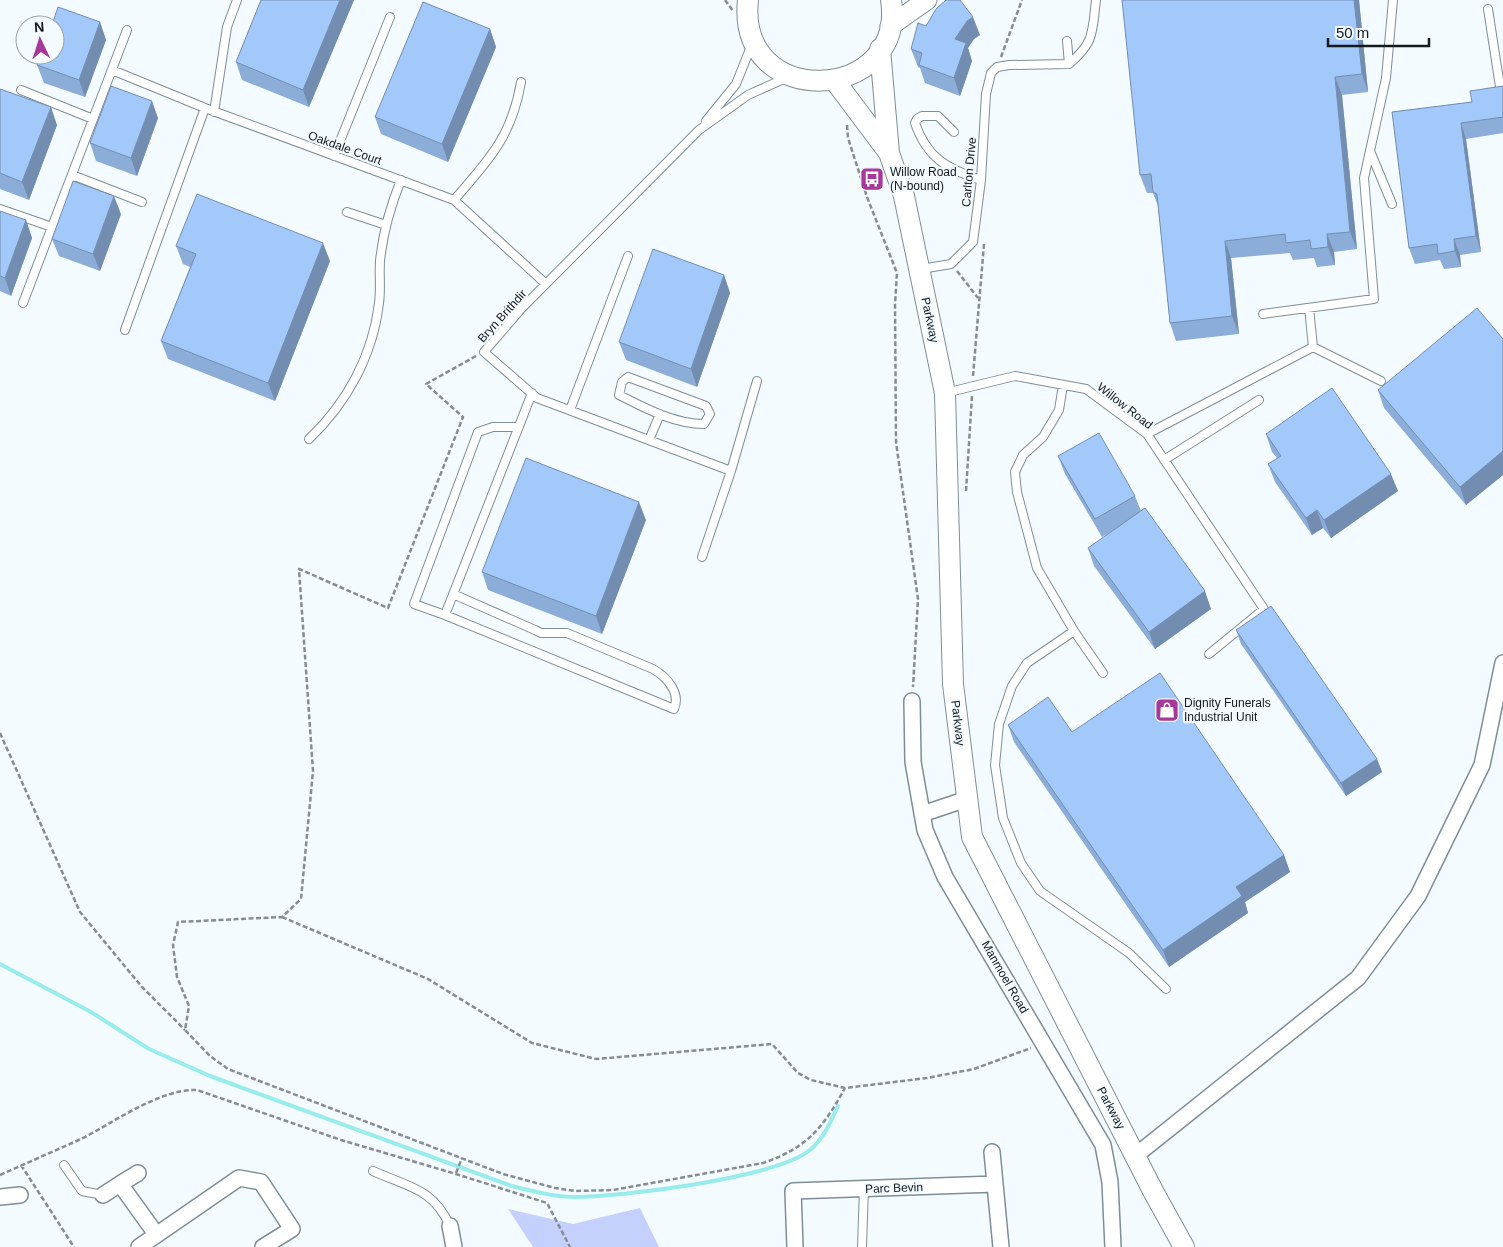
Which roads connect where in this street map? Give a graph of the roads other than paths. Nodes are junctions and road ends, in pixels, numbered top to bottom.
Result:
1 (237, 0) edge
2 (891, 0) edge
3 (927, 0) edge
4 (1096, 0) edge
5 (1393, 0) edge
6 (743, 4) edge
7 (1488, 9) dead end
8 (390, 16) dead end
9 (890, 26) junction
10 (127, 30) dead end
11 (754, 40) junction
12 (1066, 41) dead end
13 (880, 49) junction
14 (1499, 57) edge
15 (1069, 64) junction
16 (112, 70) junction
17 (790, 76) junction
18 (835, 80) junction
19 (521, 82) dead end
20 (21, 90) dead end
21 (1501, 93) edge
22 (205, 108) junction
23 (214, 112) junction
24 (93, 119) junction
25 (699, 130) junction
26 (954, 132) dead end
27 (1370, 151) junction
28 (889, 153) junction
29 (334, 156) junction
30 (72, 175) junction
31 (401, 180) junction
32 (981, 180) junction
33 (454, 200) junction
34 (142, 202) dead end
35 (1392, 204) dead end
36 (0, 209) edge
37 (347, 212) dead end
38 (386, 225) junction
39 (52, 228) junction
40 (628, 256) dead end
41 (919, 269) junction
42 (546, 284) junction
43 (23, 304) dead end
44 (1308, 308) junction
45 (1263, 314) dead end
46 (125, 330) dead end
47 (1313, 347) junction
48 (757, 381) dead end
49 (1381, 381) dead end
50 (1064, 385) junction
51 (532, 393) junction
52 (945, 393) junction
53 (1259, 400) dead end
54 (570, 410) junction
55 (660, 414) junction
56 (518, 427) junction
57 (1147, 434) junction
58 (309, 439) dead end
59 (649, 440) junction
60 (1164, 460) junction
61 (732, 471) junction
62 (702, 557) dead end
63 (453, 594) junction
64 (445, 615) junction
65 (1074, 631) junction
66 (1209, 654) dead end
67 (1503, 662) edge
68 (1104, 673) dead end
69 (912, 701) road end
70 (967, 799) junction
71 (922, 814) junction
72 (1166, 988) dead end
73 (992, 1152) dead end
74 (1135, 1156) junction
75 (64, 1165) dead end
76 (373, 1171) dead end
77 (138, 1173) dead end
78 (120, 1184) junction
79 (995, 1184) junction
80 (864, 1188) junction
81 (20, 1195) dead end
82 (104, 1195) joint
83 (0, 1197) edge
84 (450, 1226) joint
85 (156, 1234) junction
86 (138, 1247) edge
87 (263, 1247) edge
88 (454, 1247) edge
89 (796, 1247) edge
90 (862, 1247) edge
91 (1001, 1247) edge
92 (1113, 1247) edge
93 (1184, 1247) edge

1 - 23 lane
2 - 9 main road
3 - 9 street
4 - 15 lane
5 - 27 lane
6 - 11 main road
7 - 14 lane
8 - 29 lane
9 - 13 main road
10 - 16 lane
11 - 17 main road
11 - 25 lane
12 - 15 lane
13 - 18 main road
13 - 28 main road
14 - 21 lane
15 - 32 lane, Carlton Drive
16 - 22 lane, Oakdale Court
16 - 24 lane
17 - 18 main road
17 - 25 lane, Bryn Brithdir
18 - 28 main road
19 - 33 lane
20 - 24 lane
22 - 23 lane, Oakdale Court
22 - 46 lane
23 - 29 lane, Oakdale Court
24 - 30 lane
25 - 42 lane, Bryn Brithdir
26 - 32 lane
27 - 35 lane
27 - 44 lane
28 - 41 main road, Parkway
29 - 31 lane, Oakdale Court
30 - 34 lane
30 - 39 lane
31 - 33 lane, Oakdale Court
31 - 38 lane
32 - 41 lane, Carlton Drive
33 - 42 lane, Oakdale Court
36 - 39 lane
37 - 38 lane
38 - 58 lane
39 - 43 lane
40 - 54 lane
41 - 52 main road, Parkway
42 - 51 lane, Bryn Brithdir
44 - 45 lane
44 - 47 lane
47 - 49 lane
47 - 57 lane
48 - 61 lane
50 - 52 lane, Willow Road
50 - 57 lane, Willow Road
50 - 65 lane
51 - 54 lane, Bryn Brithdir
51 - 56 lane
52 - 70 main road, Parkway
53 - 60 lane
54 - 59 lane, Bryn Brithdir
55 - 55 lane
55 - 59 lane
56 - 63 lane
56 - 64 lane
57 - 60 lane, Willow Road
59 - 61 lane, Bryn Brithdir
60 - 66 lane, Willow Road
61 - 62 lane
63 - 64 lane
63 - 64 lane
65 - 68 lane
65 - 72 lane
67 - 74 street
69 - 71 street, Manmoel Road
70 - 71 street
70 - 74 main road, Parkway
71 - 92 street, Manmoel Road
73 - 79 street
74 - 93 main road, Parkway
75 - 82 lane
76 - 84 lane
77 - 78 street
78 - 82 street
78 - 85 street
79 - 80 street, Parc Bevin
79 - 91 street
80 - 89 street, Parc Bevin
80 - 90 lane
81 - 83 street
84 - 88 street
85 - 86 street
85 - 87 street

